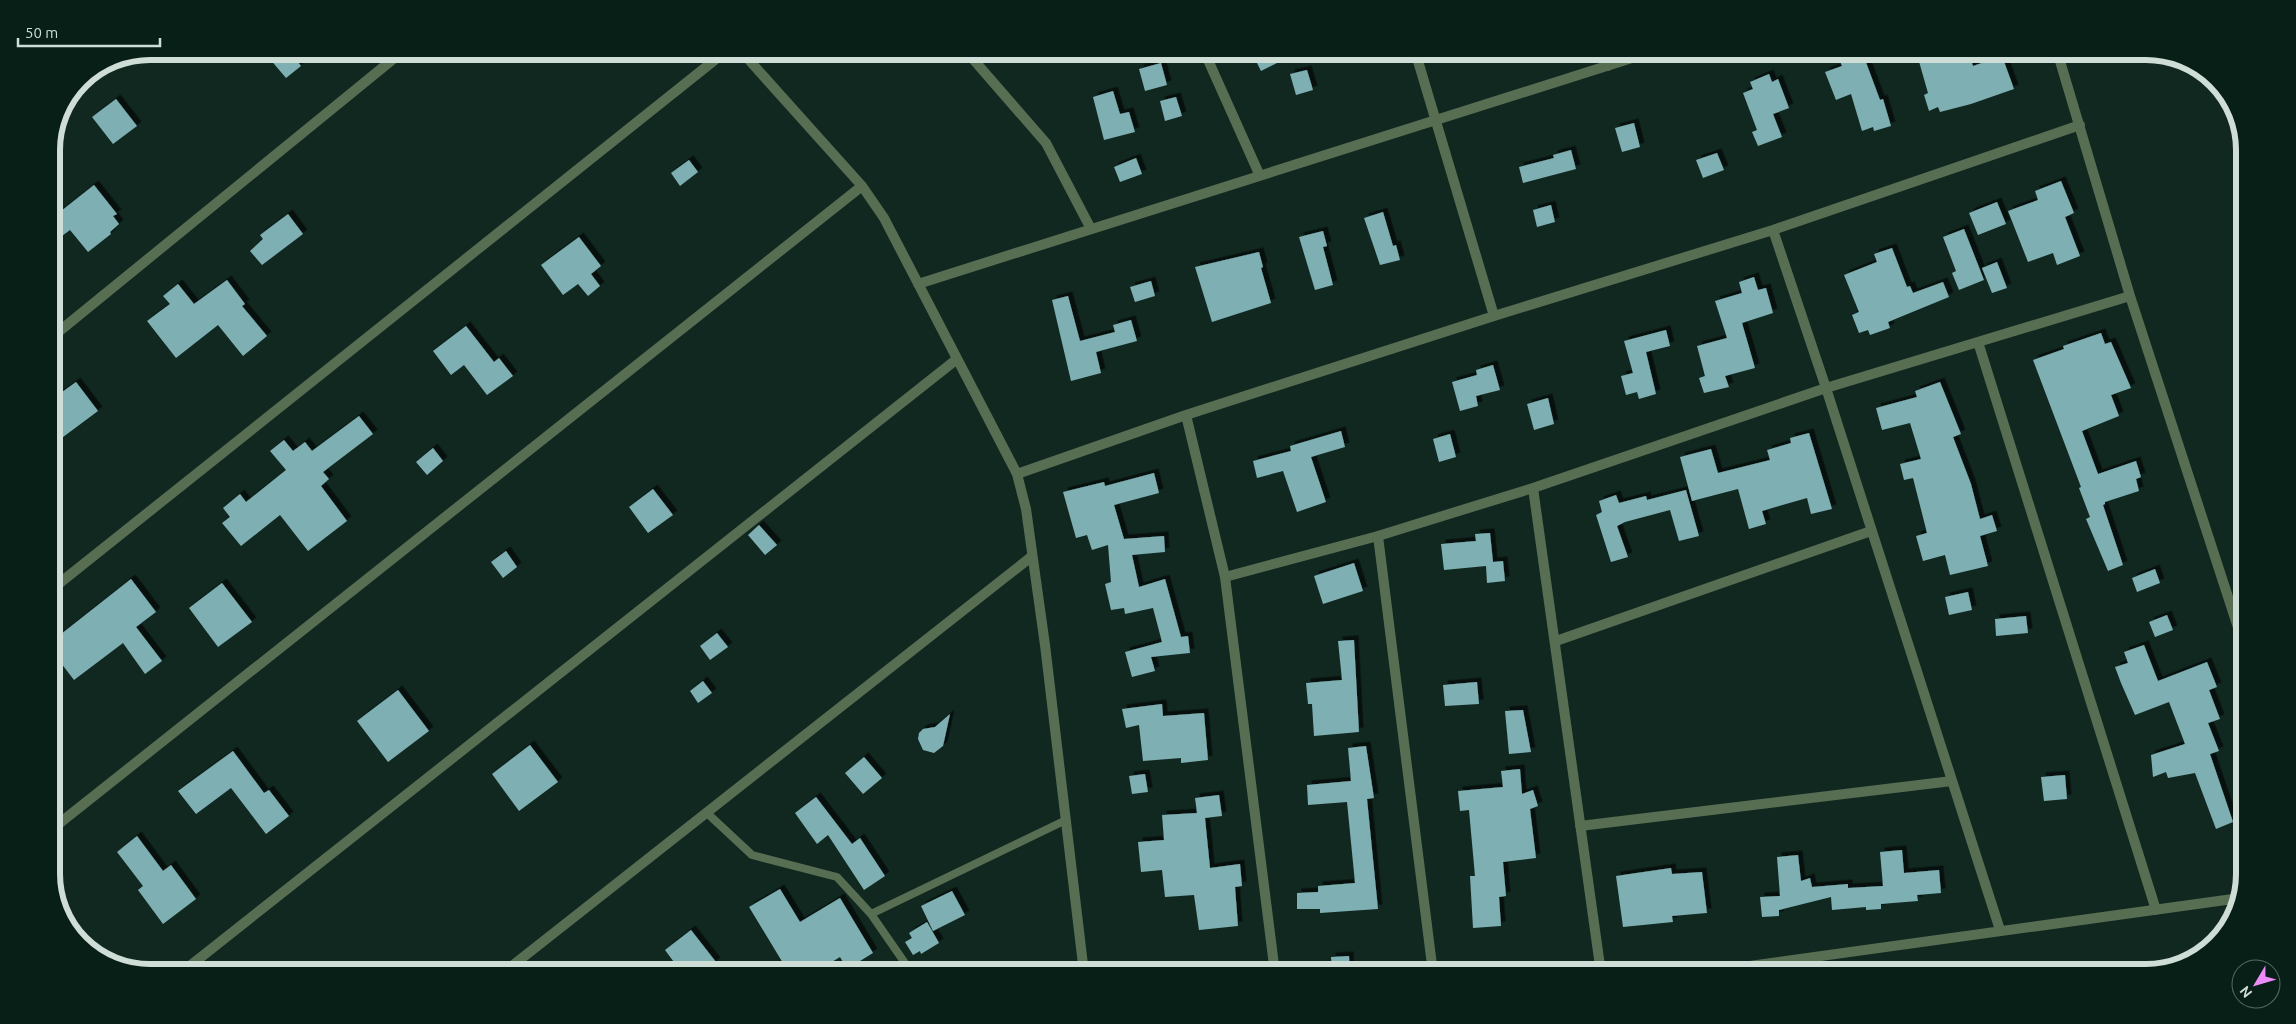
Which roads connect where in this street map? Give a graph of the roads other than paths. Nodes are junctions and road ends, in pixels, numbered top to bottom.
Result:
1 (392, 60) edge
2 (715, 60) edge
3 (749, 60) edge
4 (974, 60) edge
5 (1208, 60) edge
6 (1418, 60) edge
7 (1606, 60) edge
8 (1626, 60) edge
9 (2060, 60) edge
10 (1608, 66) junction
11 (1436, 120) junction
12 (2080, 125) junction
13 (1260, 176) junction
14 (862, 186) junction
15 (1091, 229) junction
16 (1773, 230) junction
17 (918, 284) junction
18 (2130, 296) junction
19 (1494, 316) junction
20 (60, 331) edge
21 (1978, 342) junction
22 (957, 359) junction
23 (1826, 388) junction
24 (1186, 415) junction
25 (1017, 474) junction
26 (1533, 488) junction
27 (1871, 531) junction
28 (1378, 536) junction
29 (1032, 557) junction
30 (1225, 577) junction
31 (60, 584) edge
32 (2236, 621) edge
33 (1556, 641) junction
34 (1952, 781) junction
35 (707, 812) junction
36 (1066, 820) junction
37 (60, 824) edge
38 (1580, 826) junction
39 (2232, 899) edge
40 (2156, 910) junction
41 (871, 914) junction
42 (2000, 930) junction
43 (192, 964) edge
44 (514, 964) edge
45 (905, 964) edge
46 (1083, 964) edge
47 (1274, 964) edge
48 (1432, 964) edge
49 (1599, 964) edge
50 (1762, 964) edge

1 - 20 street
2 - 31 street
3 - 14 street
4 - 15 street
5 - 13 street
6 - 11 street
7 - 10 street
8 - 10 street
9 - 12 street
10 - 11 street
11 - 13 street
11 - 19 street
12 - 16 street
12 - 18 street
13 - 15 street
14 - 17 street
14 - 37 street
15 - 17 street
16 - 19 street
16 - 23 street
17 - 22 street
18 - 21 street
18 - 32 street
19 - 24 street
21 - 23 street
21 - 40 street
22 - 25 street
22 - 43 street
23 - 26 street
23 - 27 street
24 - 25 street
24 - 30 street
25 - 29 street
26 - 28 street
26 - 33 street
27 - 33 street
27 - 34 street
28 - 30 street
28 - 48 street
29 - 35 street
29 - 36 street
30 - 47 street
33 - 38 street
34 - 38 street
34 - 42 street
35 - 41 lane
35 - 44 street
36 - 41 lane
36 - 46 street
38 - 49 street
39 - 40 street
40 - 42 street
41 - 45 lane
42 - 50 street

